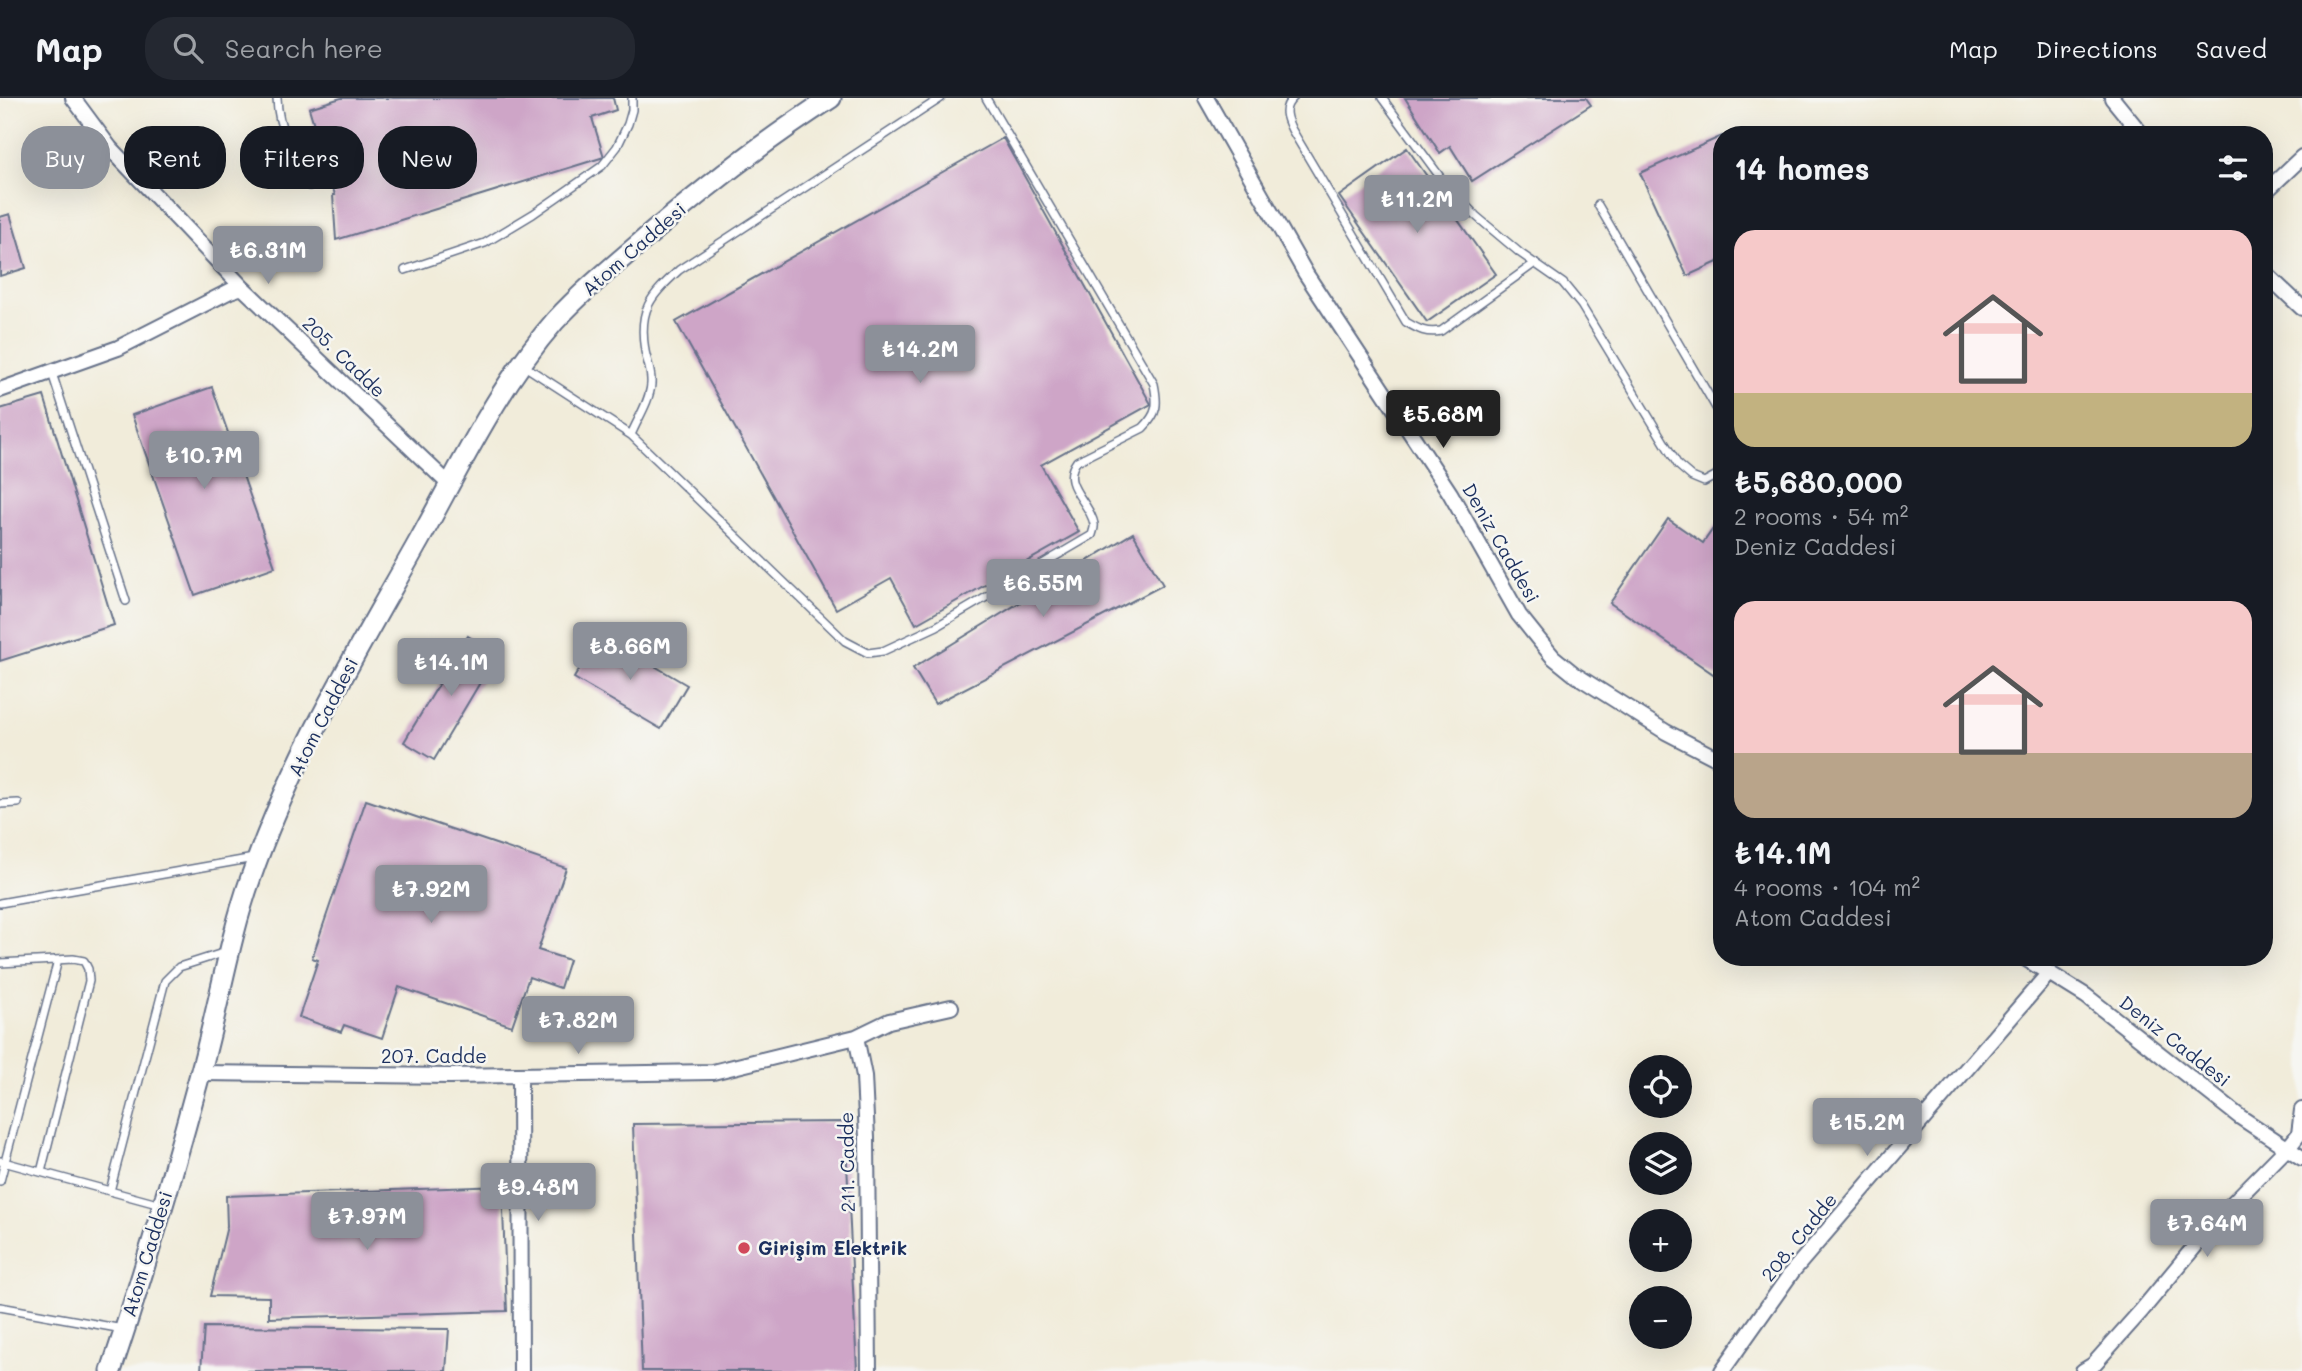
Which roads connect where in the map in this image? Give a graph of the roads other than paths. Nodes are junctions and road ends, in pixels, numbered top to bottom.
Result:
1 (73, 98) edge
2 (277, 98) edge
3 (632, 98) edge
4 (831, 98) edge
5 (942, 98) edge
6 (986, 98) edge
7 (1206, 98) edge
8 (1293, 98) edge
9 (1382, 98) edge
10 (2112, 98) edge
11 (281, 126) edge
12 (2135, 126) edge
13 (2302, 157) edge
14 (2273, 184) edge
15 (1598, 205) dead end
16 (1535, 262) junction
17 (405, 270) dead end
18 (2273, 281) edge
19 (242, 287) junction
20 (2302, 309) edge
21 (522, 365) junction
22 (52, 373) junction
23 (0, 390) edge
24 (1713, 403) edge
25 (631, 435) junction
26 (1713, 477) edge
27 (450, 485) junction
28 (126, 601) dead end
29 (1713, 756) edge
30 (18, 803) dead end
31 (0, 804) edge
32 (258, 858) junction
33 (0, 903) edge
34 (231, 951) junction
35 (58, 960) junction
36 (0, 963) edge
37 (2038, 966) edge
38 (2049, 973) junction
39 (951, 1007) dead end
40 (856, 1037) junction
41 (201, 1073) junction
42 (520, 1074) junction
43 (2302, 1110) edge
44 (2300, 1134) edge
45 (2286, 1148) junction
46 (2302, 1158) edge
47 (3, 1161) edge
48 (41, 1172) junction
49 (0, 1181) edge
50 (110, 1191) junction
51 (162, 1206) junction
52 (0, 1307) edge
53 (125, 1330) junction
54 (2089, 1369) edge
55 (111, 1371) edge
56 (522, 1371) edge
57 (869, 1371) edge
58 (1722, 1371) edge

1 - 19 street, 205. Cadde
2 - 11 lane
3 - 17 lane
4 - 21 street, Atom Caddesi
5 - 25 lane
6 - 25 lane
7 - 29 street, Deniz Caddesi
8 - 16 lane
9 - 16 lane
10 - 12 street
13 - 14 street
15 - 24 lane
16 - 26 lane
18 - 20 street
19 - 22 street
19 - 27 street, 205. Cadde
21 - 25 lane
21 - 27 street, Atom Caddesi
22 - 23 street
22 - 28 lane
27 - 32 street, Atom Caddesi
30 - 31 lane
32 - 33 lane
32 - 34 street, Atom Caddesi
34 - 41 street, Atom Caddesi
34 - 50 lane
35 - 36 lane
35 - 47 lane
35 - 48 lane
37 - 38 street, Deniz Caddesi
38 - 45 street, Deniz Caddesi
38 - 58 street, 208. Cadde
39 - 40 street, 207. Cadde
40 - 42 street, 207. Cadde
40 - 57 street, 211. Cadde
41 - 42 street, 207. Cadde
41 - 51 street, Atom Caddesi
42 - 56 street
43 - 44 street
44 - 45 street
45 - 46 street, Deniz Caddesi
45 - 54 street
47 - 48 lane
47 - 49 lane
48 - 50 lane
50 - 51 lane
51 - 53 street, Atom Caddesi
52 - 53 lane
53 - 55 street, Atom Caddesi

